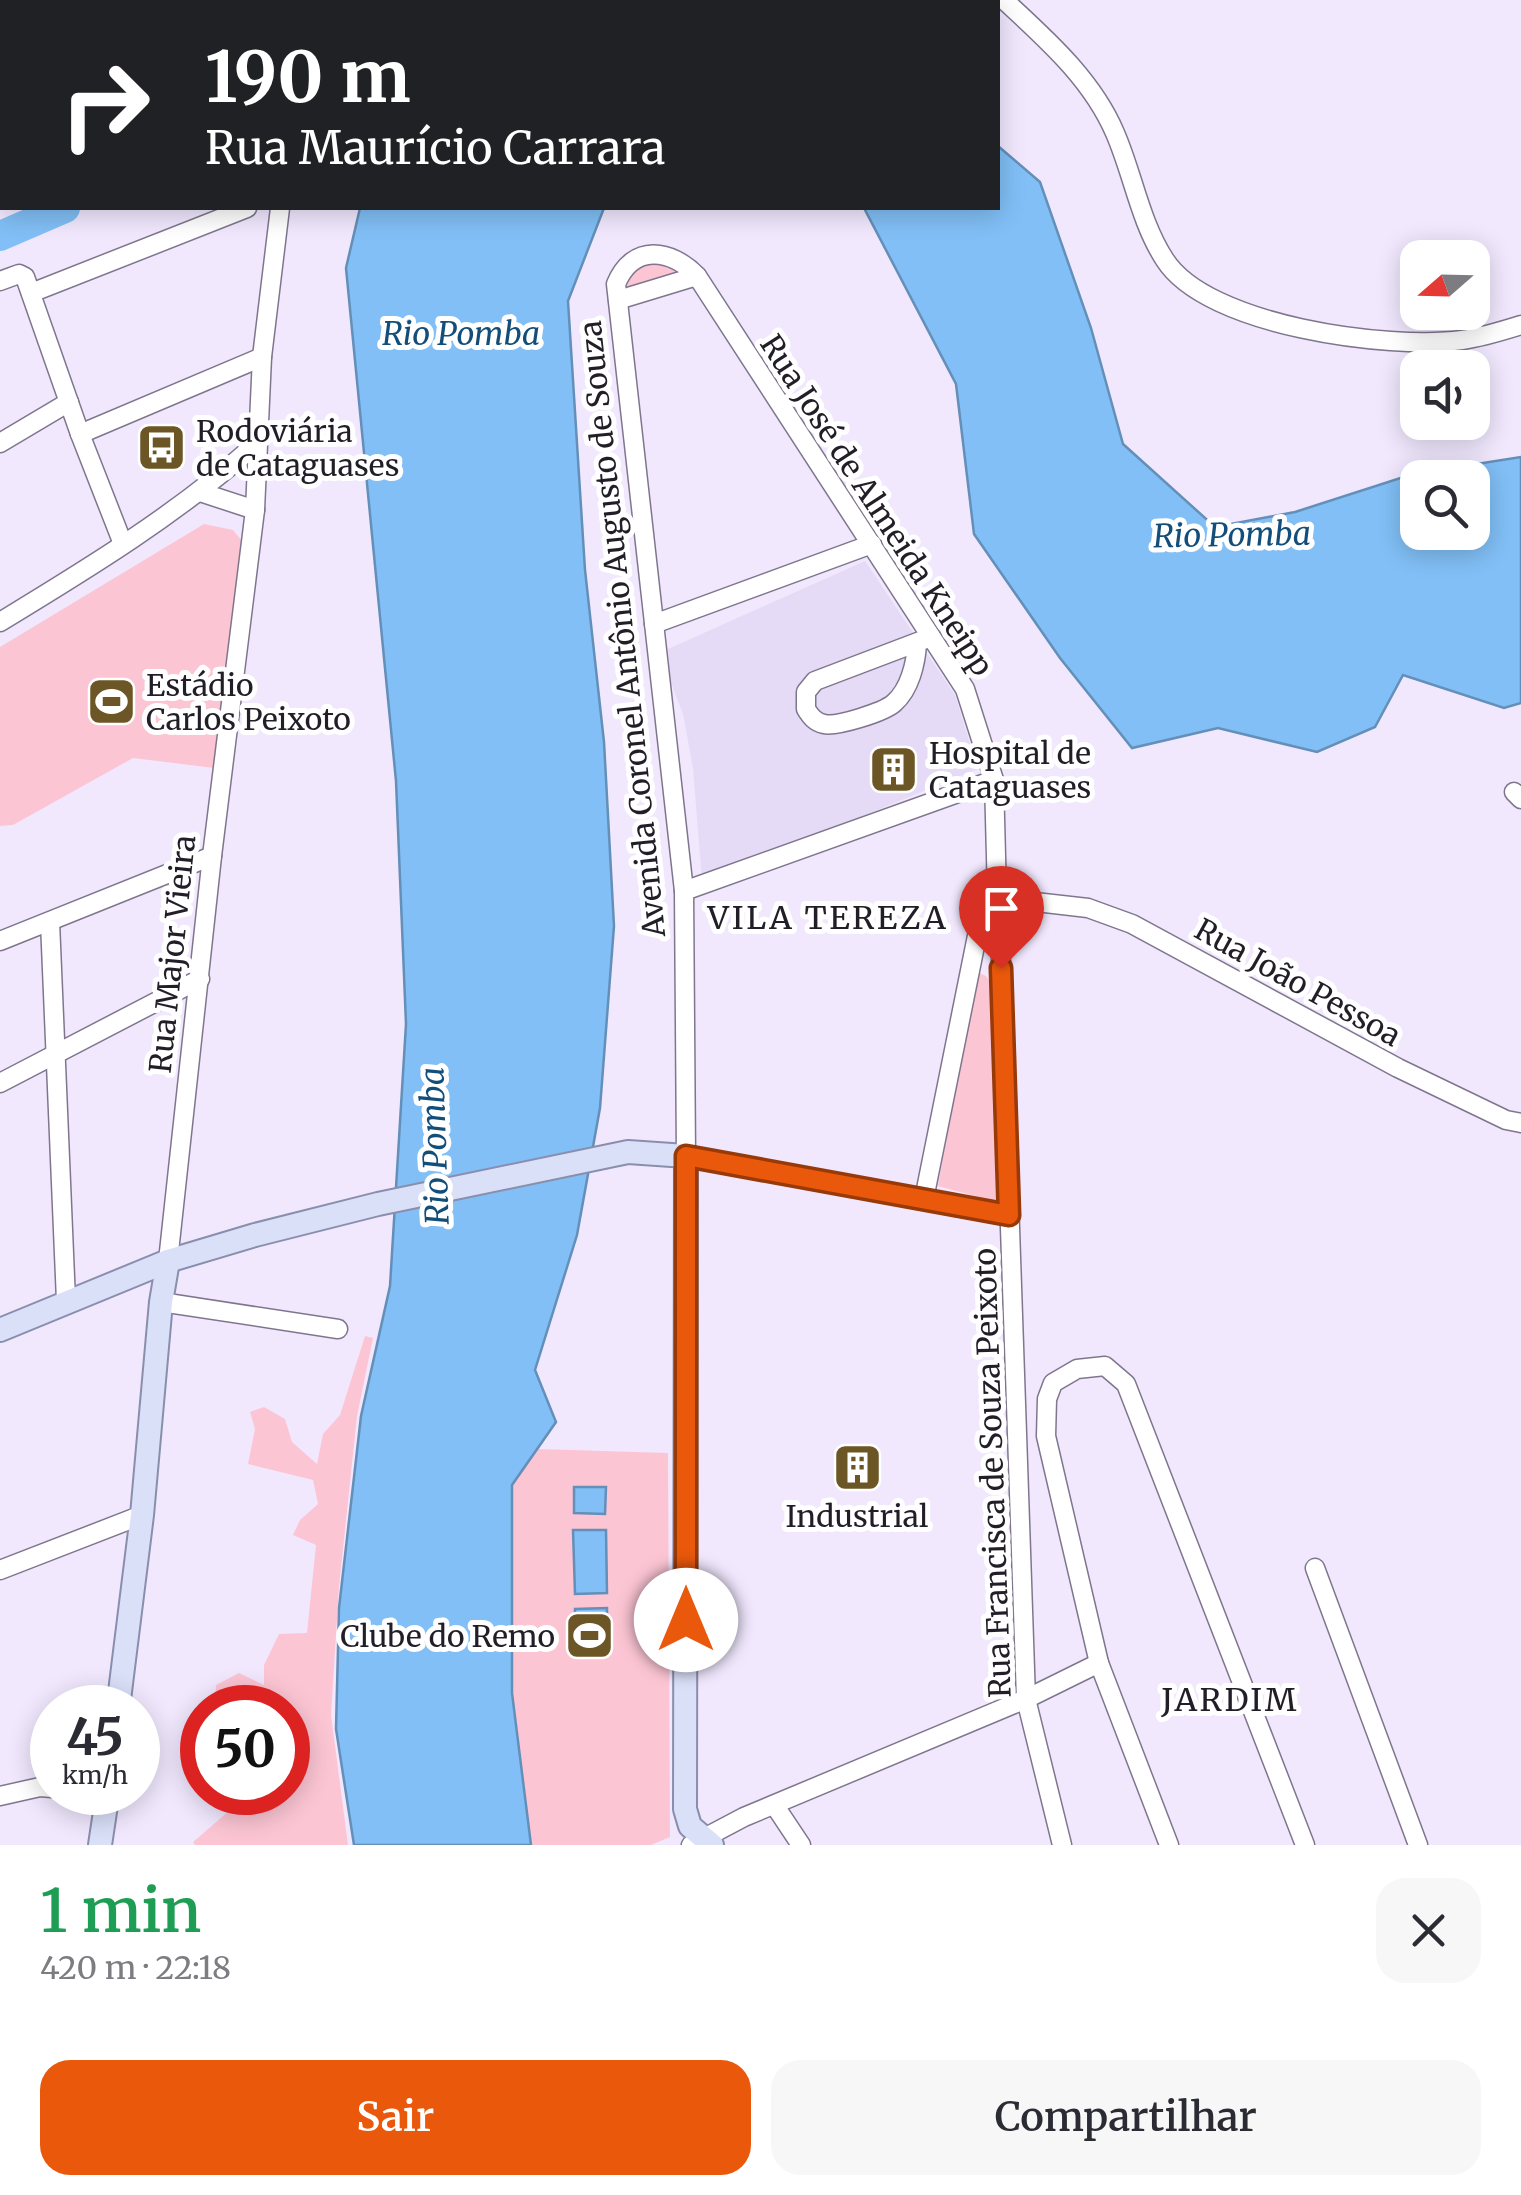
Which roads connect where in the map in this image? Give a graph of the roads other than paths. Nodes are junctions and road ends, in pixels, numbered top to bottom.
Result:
1 (1004, 0) edge
2 (241, 210) edge
3 (280, 210) edge
4 (697, 276) junction
5 (0, 281) edge
6 (28, 285) junction
7 (618, 300) junction
8 (1521, 325) edge
9 (262, 356) junction
10 (69, 402) junction
11 (80, 434) junction
12 (0, 443) edge
13 (257, 444) junction
14 (200, 492) junction
15 (255, 510) junction
16 (124, 544) junction
17 (872, 544) junction
18 (0, 622) edge
19 (654, 624) junction
20 (924, 640) junction
21 (994, 780) junction
22 (212, 856) junction
23 (684, 891) junction
24 (1003, 897) junction
25 (1046, 904) junction
26 (50, 922) junction
27 (980, 922) junction
28 (1007, 928) junction
29 (0, 942) edge
30 (200, 980) junction
31 (55, 1054) junction
32 (0, 1083) edge
33 (1521, 1123) edge
34 (686, 1156) junction
35 (924, 1199) junction
36 (1009, 1215) junction
37 (168, 1261) junction
38 (66, 1302) junction
39 (161, 1302) junction
40 (338, 1328) dead end
41 (0, 1330) edge
42 (142, 1516) junction
43 (1315, 1568) dead end
44 (0, 1570) edge
45 (1099, 1663) junction
46 (121, 1685) edge
47 (1026, 1699) junction
48 (30, 1789) edge
49 (0, 1796) edge
50 (774, 1806) junction
51 (105, 1815) edge
52 (702, 1843) edge
53 (100, 1845) edge
54 (801, 1845) edge
55 (1062, 1845) edge
56 (1169, 1845) edge
57 (1306, 1845) edge
58 (1418, 1845) edge

1 - 8 street
2 - 6 street
3 - 9 street, Rua Major Vieira
4 - 7 street
4 - 7 street, Avenida Coronel Antônio Augusto de Souza
4 - 17 street, Rua José de Almeida Kneipp
5 - 6 street
6 - 10 street
7 - 19 street, Avenida Coronel Antônio Augusto de Souza
9 - 11 street
9 - 13 street, Rua Major Vieira
10 - 11 street
10 - 12 street
11 - 16 street
13 - 14 street
13 - 15 street, Rua Major Vieira
14 - 15 street
14 - 16 street
15 - 22 street, Rua Major Vieira
16 - 18 street
17 - 19 street
17 - 20 street, Rua José de Almeida Kneipp
19 - 23 street, Avenida Coronel Antônio Augusto de Souza
20 - 20 street
20 - 21 street, Rua José de Almeida Kneipp
21 - 23 street
21 - 24 street, Rua José de Almeida Kneipp
22 - 26 street
22 - 30 street, Rua Major Vieira
23 - 34 street, Avenida Coronel Antônio Augusto de Souza
24 - 25 street, Rua João Pessoa
24 - 27 street
24 - 28 street
25 - 28 street
25 - 33 street, Rua João Pessoa
26 - 29 street
26 - 31 street
27 - 28 street
27 - 35 street
28 - 36 street, Rua Francisca de Souza Peixoto
30 - 31 street
30 - 37 street, Rua Major Vieira
31 - 32 street
31 - 38 street
34 - 35 street
34 - 37 main road
34 - 52 main road, Avenida Coronel Antônio Augusto de Souza
35 - 36 street
36 - 47 street, Rua Francisca de Souza Peixoto
37 - 38 main road
37 - 39 main road, Rua Major Vieira
38 - 41 main road
39 - 40 street
39 - 42 main road, Rua Major Vieira
42 - 44 street
42 - 46 main road, Rua Major Vieira
43 - 58 street
45 - 47 street
45 - 56 street
45 - 57 street
47 - 50 street
47 - 55 street, Rua Francisca de Souza Peixoto
48 - 49 street
50 - 52 street
50 - 54 street
51 - 53 main road

